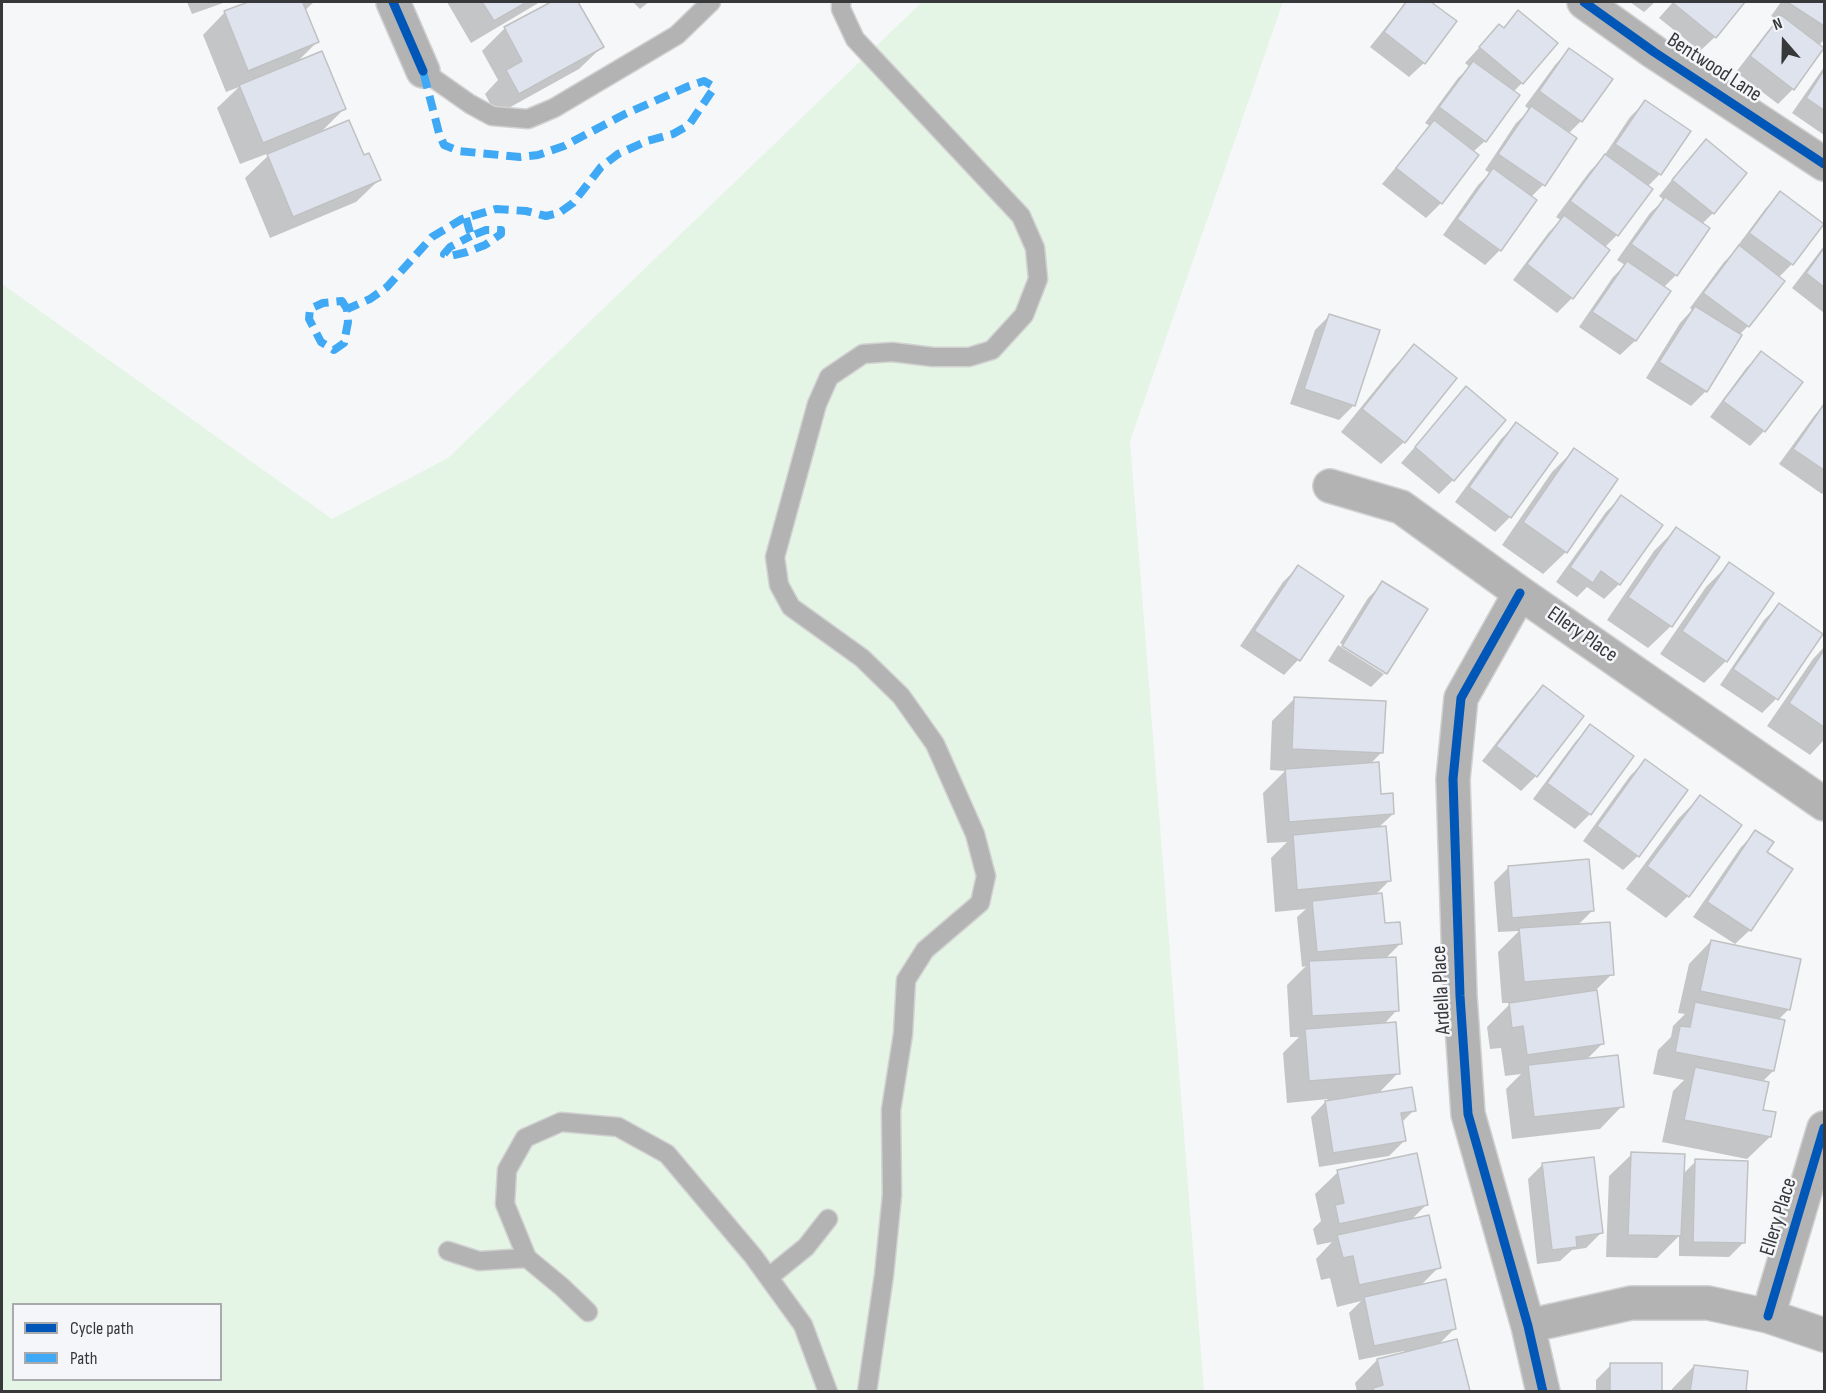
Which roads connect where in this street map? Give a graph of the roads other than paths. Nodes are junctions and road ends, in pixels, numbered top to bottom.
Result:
1 (393, 2) edge
2 (711, 2) edge
3 (841, 2) edge
4 (1584, 2) edge
5 (423, 71) joint
6 (1824, 164) edge
7 (1330, 486) dead end
8 (1520, 593) junction
9 (1824, 804) edge
10 (1824, 1128) edge
11 (828, 1219) dead end
12 (448, 1251) dead end
13 (527, 1258) junction
14 (769, 1277) junction
15 (588, 1312) dead end
16 (1768, 1317) junction
17 (1528, 1326) junction
18 (1824, 1335) edge
19 (828, 1392) edge
20 (867, 1392) edge
21 (1543, 1392) edge

1 - 5 street
2 - 5 lane
3 - 20 lane
4 - 6 street, Bentwood Lane
7 - 8 street, Ellery Place
8 - 9 street, Ellery Place
8 - 17 street, Ardella Place
10 - 16 street, Ellery Place
11 - 14 lane
12 - 13 lane
13 - 14 lane
13 - 15 lane
14 - 19 lane
16 - 17 street
16 - 18 street
17 - 21 street, Ardella Place

